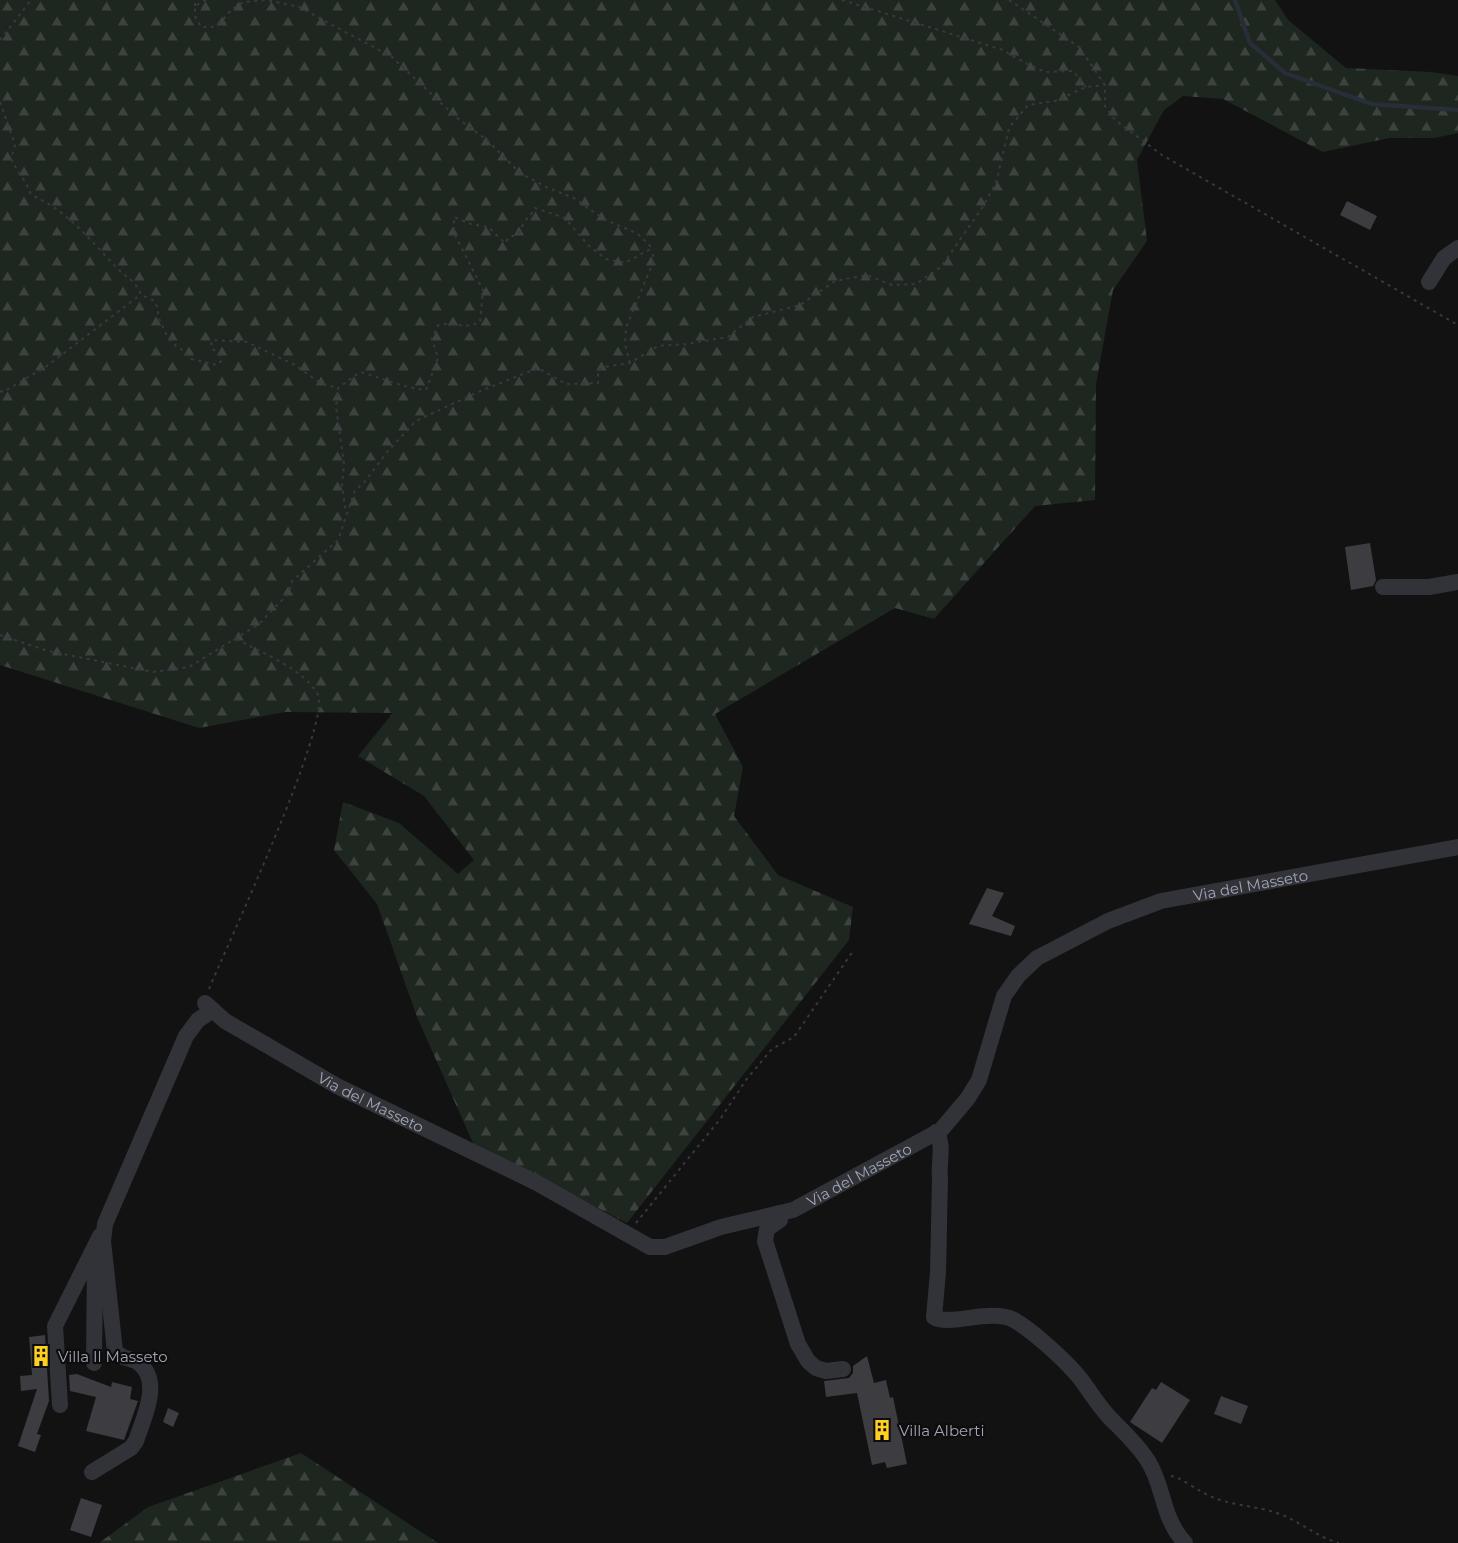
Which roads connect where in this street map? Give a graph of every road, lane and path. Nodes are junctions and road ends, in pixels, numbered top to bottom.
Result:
1 (31, 0) edge
2 (195, 0) edge
3 (206, 0) edge
4 (842, 0) edge
5 (1009, 0) edge
6 (195, 6) junction
7 (0, 40) edge
8 (1105, 85) junction
9 (1086, 87) junction
10 (0, 102) edge
11 (652, 248) junction
12 (1458, 248) edge
13 (1429, 282) dead end
14 (141, 295) junction
15 (1458, 325) edge
16 (630, 363) junction
17 (338, 388) junction
18 (0, 391) edge
19 (346, 516) junction
20 (1458, 582) edge
21 (1383, 587) dead end
22 (0, 635) edge
23 (236, 639) junction
24 (1458, 847) edge
25 (853, 951) dead end
26 (209, 1007) junction
27 (936, 1132) junction
28 (780, 1213) junction
29 (627, 1234) junction
30 (99, 1239) junction
31 (94, 1363) dead end
32 (843, 1369) dead end
33 (60, 1405) dead end
34 (92, 1472) dead end
35 (1156, 1476) junction
36 (1185, 1543) edge
37 (1339, 1543) edge

1 - 7 path
2 - 6 path
3 - 6 path
4 - 9 path
5 - 8 path
6 - 11 path
8 - 9 path
8 - 15 path
9 - 16 path
10 - 14 path
11 - 16 path
11 - 17 path
12 - 13 street
14 - 17 path
14 - 18 path
16 - 19 path
17 - 19 path
19 - 23 path
20 - 21 street
22 - 23 path
23 - 26 path
24 - 27 street, Via del Masseto
25 - 29 path
26 - 29 street, Via del Masseto
26 - 30 street
27 - 28 street, Via del Masseto
27 - 35 street
28 - 29 street, Via del Masseto
28 - 32 street
30 - 31 street
30 - 33 street
30 - 34 street
35 - 36 street
35 - 37 path

